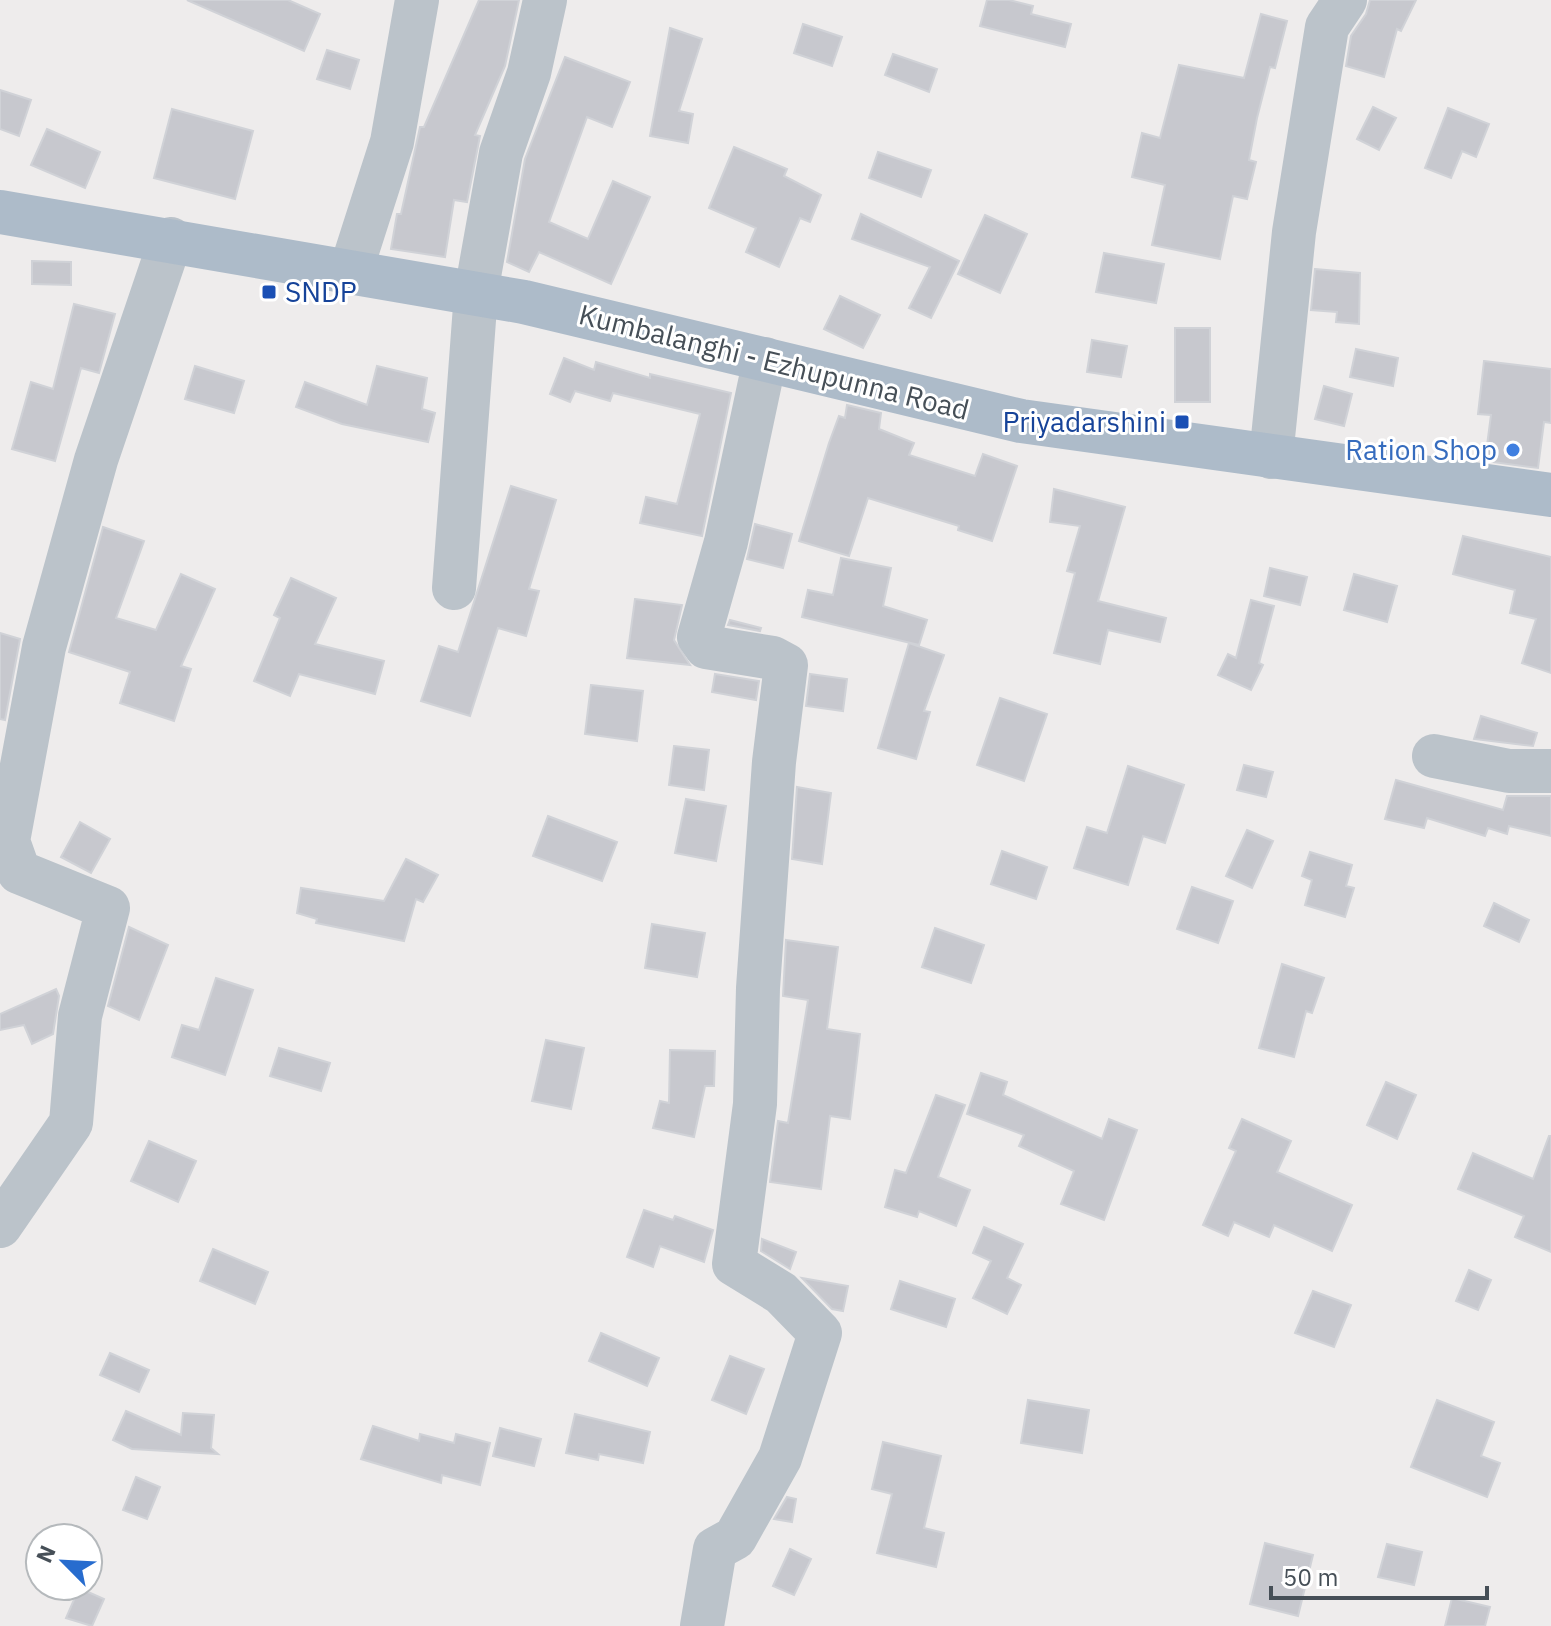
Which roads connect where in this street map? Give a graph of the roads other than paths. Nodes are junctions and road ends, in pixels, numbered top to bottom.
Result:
1 (417, 0) edge
2 (1345, 0) edge
3 (539, 2) edge
4 (0, 212) edge
5 (171, 239) junction
6 (351, 270) junction
7 (476, 293) junction
8 (765, 359) junction
9 (1271, 457) junction
10 (1551, 495) edge
11 (454, 588) dead end
12 (18, 695) edge
13 (1434, 756) dead end
14 (1551, 771) edge
15 (0, 1226) edge
16 (702, 1626) edge

1 - 6 street
2 - 9 street
3 - 7 street
4 - 5 main road, Kumbalanghi - Ezhupunna Road
5 - 6 main road, Kumbalanghi - Ezhupunna Road
5 - 12 street
6 - 7 main road, Kumbalanghi - Ezhupunna Road
7 - 8 main road, Kumbalanghi - Ezhupunna Road
7 - 11 street
8 - 9 main road, Kumbalanghi - Ezhupunna Road
8 - 16 street
9 - 10 main road, Kumbalanghi - Ezhupunna Road
12 - 15 street
13 - 14 street

